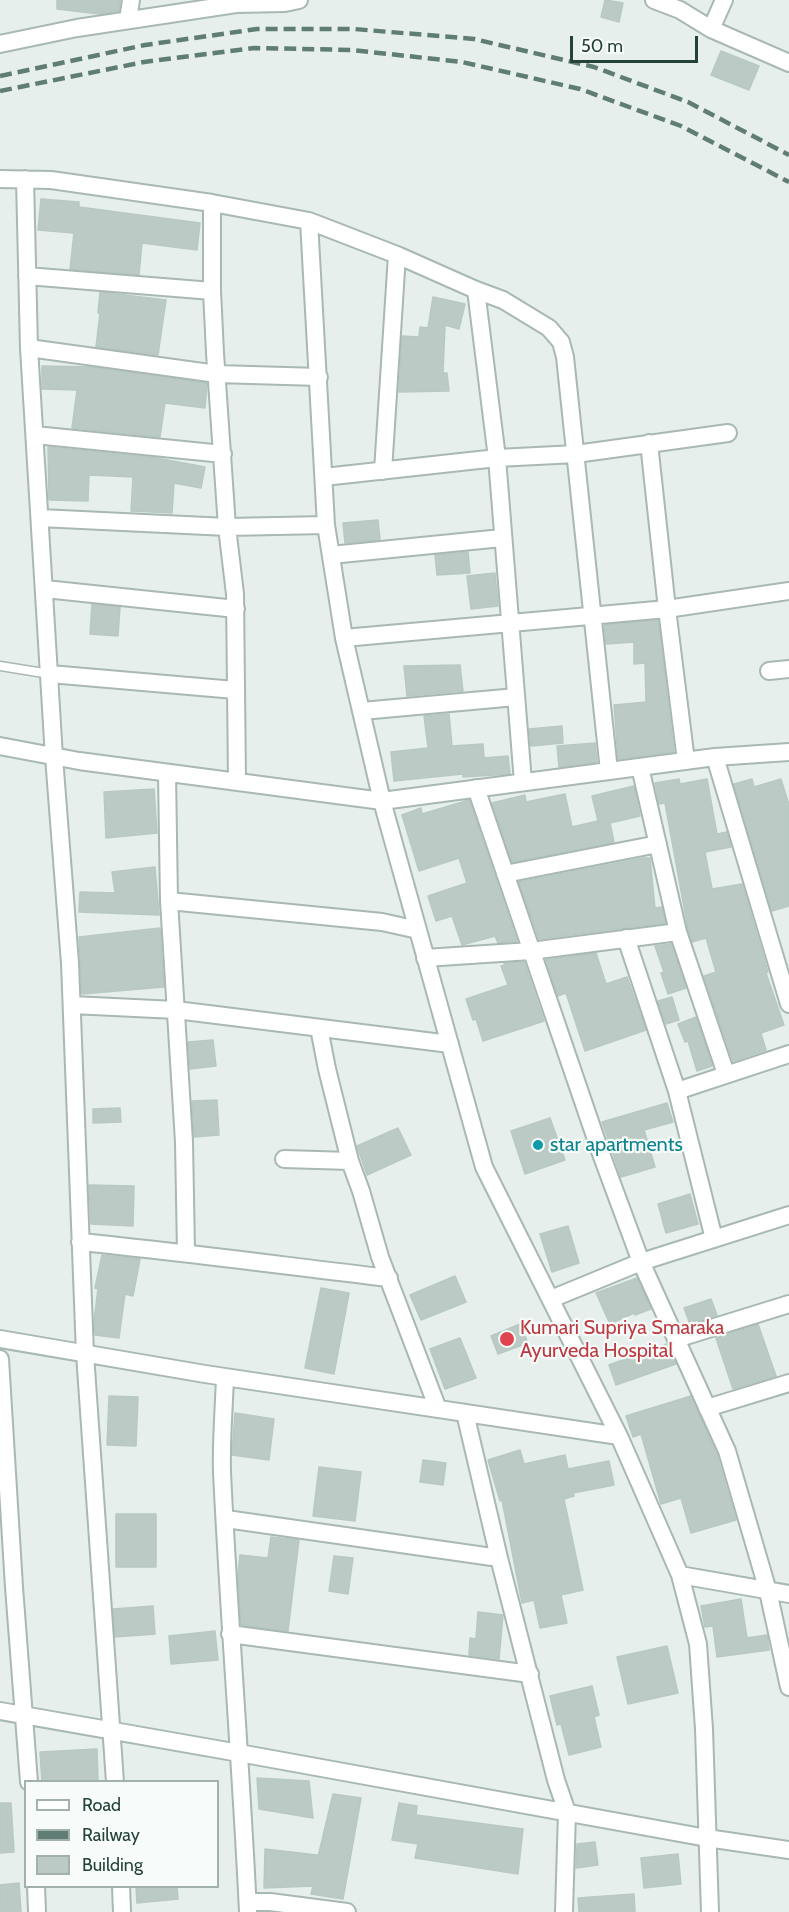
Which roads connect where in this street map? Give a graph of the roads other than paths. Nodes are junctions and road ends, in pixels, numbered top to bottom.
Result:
1 (131, 0) edge
2 (299, 0) edge
3 (654, 0) edge
4 (724, 0) edge
5 (129, 20) junction
6 (711, 30) junction
7 (0, 44) edge
8 (789, 63) edge
9 (0, 179) edge
10 (25, 179) junction
11 (212, 203) junction
12 (309, 221) junction
13 (397, 255) junction
14 (27, 276) junction
15 (476, 290) junction
16 (212, 291) junction
17 (29, 348) junction
18 (217, 374) junction
19 (319, 377) junction
20 (728, 433) dead end
21 (34, 435) junction
22 (649, 443) junction
23 (223, 454) junction
24 (576, 454) junction
25 (497, 458) junction
26 (383, 471) junction
27 (324, 477) junction
28 (40, 518) junction
29 (326, 525) junction
30 (227, 527) junction
31 (502, 538) junction
32 (331, 555) junction
33 (45, 589) junction
34 (789, 591) edge
35 (236, 609) junction
36 (667, 609) junction
37 (592, 615) junction
38 (510, 624) junction
39 (344, 639) junction
40 (0, 666) edge
41 (789, 669) edge
42 (769, 671) dead end
43 (50, 674) junction
44 (236, 690) junction
45 (516, 698) junction
46 (362, 711) junction
47 (0, 746) edge
48 (789, 752) edge
49 (54, 757) junction
50 (715, 757) junction
51 (686, 761) junction
52 (640, 767) junction
53 (609, 771) junction
54 (167, 773) junction
55 (237, 782) junction
56 (523, 782) junction
57 (476, 788) junction
58 (382, 801) junction
59 (658, 844) junction
60 (505, 874) junction
61 (169, 901) junction
62 (418, 930) junction
63 (678, 932) junction
64 (626, 938) junction
65 (531, 951) junction
66 (425, 958) junction
67 (789, 1004) edge
68 (72, 1005) junction
69 (176, 1010) junction
70 (319, 1028) junction
71 (450, 1044) junction
72 (789, 1054) edge
73 (726, 1074) junction
74 (677, 1091) junction
75 (284, 1159) dead end
76 (350, 1161) junction
77 (789, 1215) edge
78 (714, 1239) junction
79 (80, 1242) junction
80 (186, 1252) junction
81 (641, 1262) junction
82 (389, 1278) junction
83 (551, 1299) junction
84 (789, 1304) edge
85 (676, 1339) junction
86 (0, 1340) edge
87 (85, 1354) junction
88 (0, 1359) edge
89 (225, 1377) junction
90 (789, 1383) edge
91 (707, 1408) junction
92 (438, 1409) junction
93 (465, 1413) junction
94 (619, 1436) junction
95 (226, 1519) junction
96 (499, 1558) junction
97 (680, 1575) junction
98 (7, 1586) edge
99 (768, 1591) junction
100 (789, 1594) edge
101 (230, 1634) junction
102 (530, 1674) junction
103 (789, 1687) edge
104 (0, 1712) edge
105 (24, 1716) junction
106 (112, 1731) junction
107 (239, 1753) junction
108 (28, 1780) edge
109 (115, 1780) edge
110 (567, 1812) junction
111 (707, 1838) junction
112 (789, 1850) edge
113 (36, 1888) edge
114 (121, 1888) edge
115 (248, 1907) edge
116 (37, 1912) edge
117 (122, 1912) edge
118 (347, 1912) edge
119 (564, 1912) edge
120 (710, 1912) edge

1 - 5 street
2 - 5 street
3 - 6 street
4 - 6 street
5 - 7 street
6 - 8 street
9 - 10 street
10 - 11 street
10 - 14 street
11 - 12 street
11 - 16 street
12 - 13 street
12 - 19 street
13 - 15 street
13 - 26 street
14 - 16 street
14 - 17 street
15 - 24 street
15 - 25 street
16 - 18 street
17 - 18 street
17 - 21 street
18 - 19 street
18 - 23 street
19 - 27 street
20 - 22 street
21 - 23 street
21 - 28 street
22 - 24 street
22 - 36 street
23 - 30 street
24 - 25 street
24 - 37 street
25 - 26 street
25 - 31 street
26 - 27 street
27 - 29 street
28 - 30 street
28 - 33 street
29 - 30 street
29 - 32 street
30 - 35 street
31 - 32 street
31 - 38 street
32 - 39 street
33 - 35 street
33 - 43 street
34 - 36 street
35 - 44 street
36 - 37 street
36 - 51 street
37 - 38 street
37 - 53 street
38 - 39 street
38 - 45 street
39 - 46 street
40 - 43 lane
41 - 42 street
43 - 44 street
43 - 49 street
44 - 55 street
45 - 46 street
45 - 56 street
46 - 58 street
47 - 49 street
48 - 50 street
49 - 54 street
49 - 68 street
50 - 51 street
50 - 67 street
51 - 52 street
52 - 53 street
52 - 59 street
53 - 56 street
54 - 55 street
54 - 61 street
55 - 58 street
56 - 57 street
57 - 58 street
57 - 60 street
58 - 62 street
59 - 60 street
59 - 63 street
60 - 65 street
61 - 62 street
61 - 69 street
62 - 66 street
63 - 64 street
63 - 73 street
64 - 65 street
64 - 74 street
65 - 66 street
65 - 81 street
66 - 71 street
68 - 69 street
68 - 79 street
69 - 70 street
69 - 80 street
70 - 71 street
70 - 76 street
71 - 83 street
72 - 73 street
73 - 74 street
74 - 78 street
75 - 76 street
76 - 82 street
77 - 78 street
78 - 81 street
79 - 80 street
79 - 87 street
80 - 82 street
81 - 83 street
81 - 85 street
82 - 92 street
83 - 94 street
84 - 85 street
85 - 91 street
86 - 87 street
87 - 89 street
87 - 106 street
88 - 98 street
89 - 92 street
89 - 95 street
90 - 91 street
91 - 99 street
92 - 93 street
93 - 94 street
93 - 96 street
94 - 97 street
95 - 96 street
95 - 101 street
96 - 102 street
97 - 99 street
97 - 111 street
98 - 105 street
99 - 100 street
99 - 103 street
101 - 102 street
101 - 107 street
102 - 110 street
104 - 105 street
105 - 106 street
105 - 108 street
106 - 107 street
106 - 109 street
107 - 110 street
107 - 115 street
110 - 111 street
110 - 119 street
111 - 112 street
111 - 120 street
113 - 116 street
114 - 117 street
115 - 118 street

